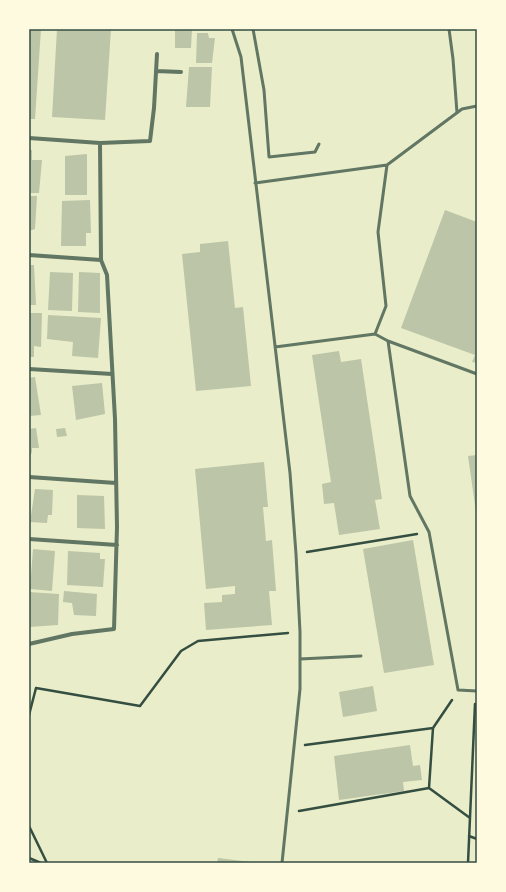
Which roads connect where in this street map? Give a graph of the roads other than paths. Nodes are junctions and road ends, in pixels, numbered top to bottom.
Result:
1 (232, 29) edge
2 (253, 29) edge
3 (449, 29) edge
4 (157, 54) dead end
5 (156, 71) junction
6 (181, 72) dead end
7 (477, 106) edge
8 (458, 113) junction
9 (29, 138) edge
10 (100, 143) junction
11 (319, 144) dead end
12 (387, 165) junction
13 (255, 183) junction
14 (29, 255) edge
15 (101, 260) junction
16 (375, 334) junction
17 (388, 341) junction
18 (275, 346) junction
19 (29, 369) edge
20 (112, 374) junction
21 (477, 374) edge
22 (29, 477) edge
23 (116, 483) junction
24 (29, 539) edge
25 (117, 545) junction
26 (29, 644) edge
27 (361, 656) dead end
28 (300, 659) junction
29 (476, 691) edge
30 (282, 863) edge

1 - 13 lane
2 - 11 lane
3 - 8 lane
4 - 5 street
5 - 6 street
5 - 10 street
7 - 8 lane
8 - 12 lane
9 - 10 street
10 - 15 street
12 - 13 lane
12 - 16 lane
13 - 18 lane
14 - 15 street
15 - 20 street
16 - 17 lane
16 - 18 lane
17 - 21 lane
17 - 29 lane
18 - 28 lane
19 - 20 street
20 - 23 street
22 - 23 street
23 - 25 street
24 - 25 street
25 - 26 street
27 - 28 lane
28 - 30 lane

